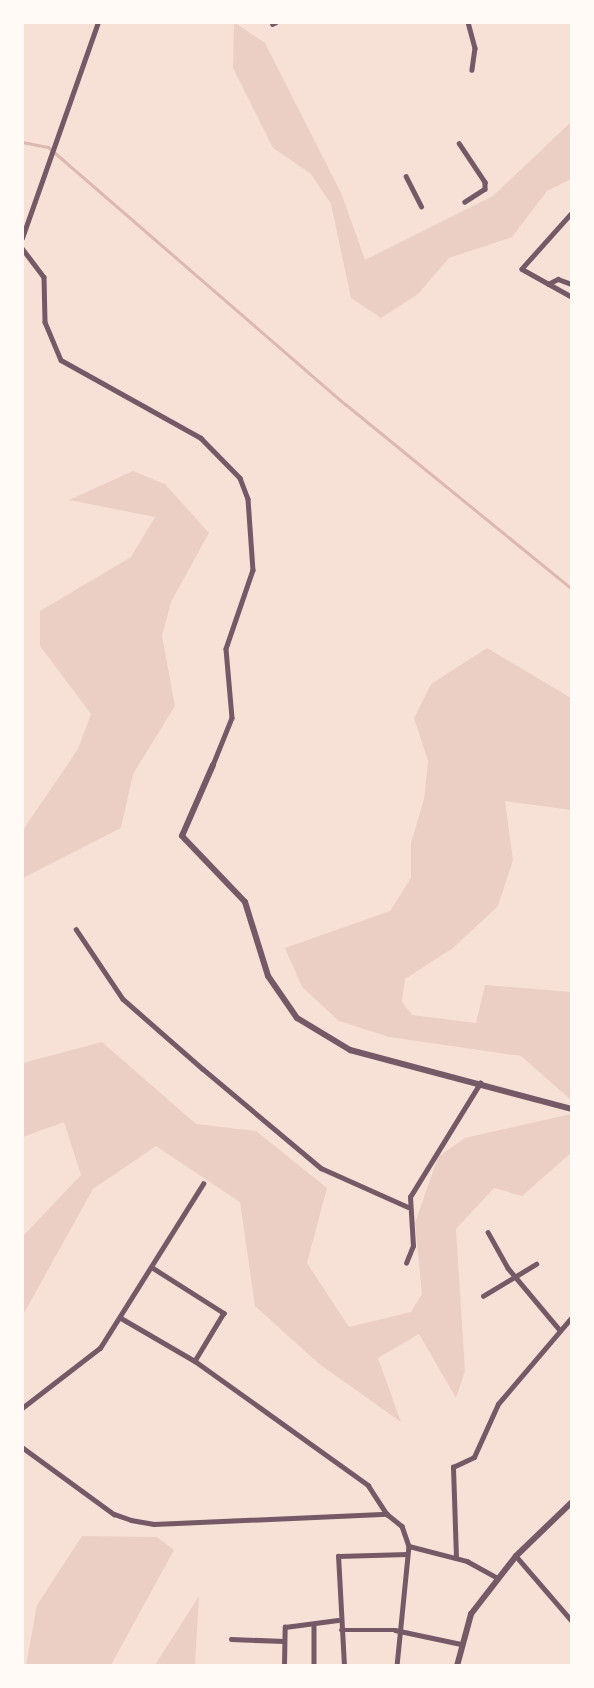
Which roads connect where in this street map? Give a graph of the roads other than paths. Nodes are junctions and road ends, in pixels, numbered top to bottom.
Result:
1 (98, 22) edge
2 (468, 22) edge
3 (472, 70) dead end
4 (459, 143) dead end
5 (406, 176) dead end
6 (465, 202) dead end
7 (421, 206) dead end
8 (572, 213) edge
9 (22, 238) edge
10 (22, 248) edge
11 (548, 284) junction
12 (572, 284) edge
13 (572, 297) edge
14 (213, 765) joint
15 (76, 929) dead end
16 (480, 1083) junction
17 (572, 1109) edge
18 (203, 1184) dead end
19 (408, 1208) junction
20 (488, 1232) dead end
21 (406, 1263) dead end
22 (536, 1264) dead end
23 (153, 1268) junction
24 (515, 1276) junction
25 (483, 1296) dead end
26 (572, 1317) edge
27 (121, 1318) junction
28 (559, 1329) junction
29 (195, 1362) junction
30 (22, 1408) edge
31 (22, 1448) edge
32 (572, 1502) edge
33 (387, 1514) junction
34 (409, 1546) junction
35 (407, 1554) junction
36 (516, 1556) junction
37 (456, 1558) junction
38 (498, 1578) junction
39 (338, 1620) junction
40 (572, 1621) edge
41 (314, 1624) junction
42 (341, 1630) junction
43 (402, 1631) junction
44 (231, 1639) dead end
45 (284, 1641) junction
46 (461, 1644) junction
47 (284, 1665) edge
48 (314, 1665) edge
49 (344, 1665) edge
50 (397, 1665) edge
51 (457, 1665) edge

1 - 9 street
2 - 3 street
4 - 6 street
5 - 7 street
8 - 11 street
10 - 14 street
11 - 12 street
11 - 13 street
14 - 16 street
15 - 19 street
16 - 17 street
16 - 19 street
18 - 23 street
19 - 21 street
20 - 24 street
22 - 24 street
23 - 27 street
23 - 29 street
24 - 25 street
24 - 28 street
26 - 28 street
27 - 29 street
27 - 30 street
28 - 37 street
29 - 33 street
31 - 33 street
32 - 36 street
33 - 34 street
34 - 35 street
34 - 37 street
35 - 39 street
35 - 43 street
36 - 38 street
36 - 40 street
37 - 38 street
38 - 46 street
39 - 41 street
39 - 42 street
41 - 45 street
41 - 48 street
42 - 43 street
42 - 49 street
43 - 46 street
43 - 50 street
44 - 45 street
45 - 47 street
46 - 51 street

